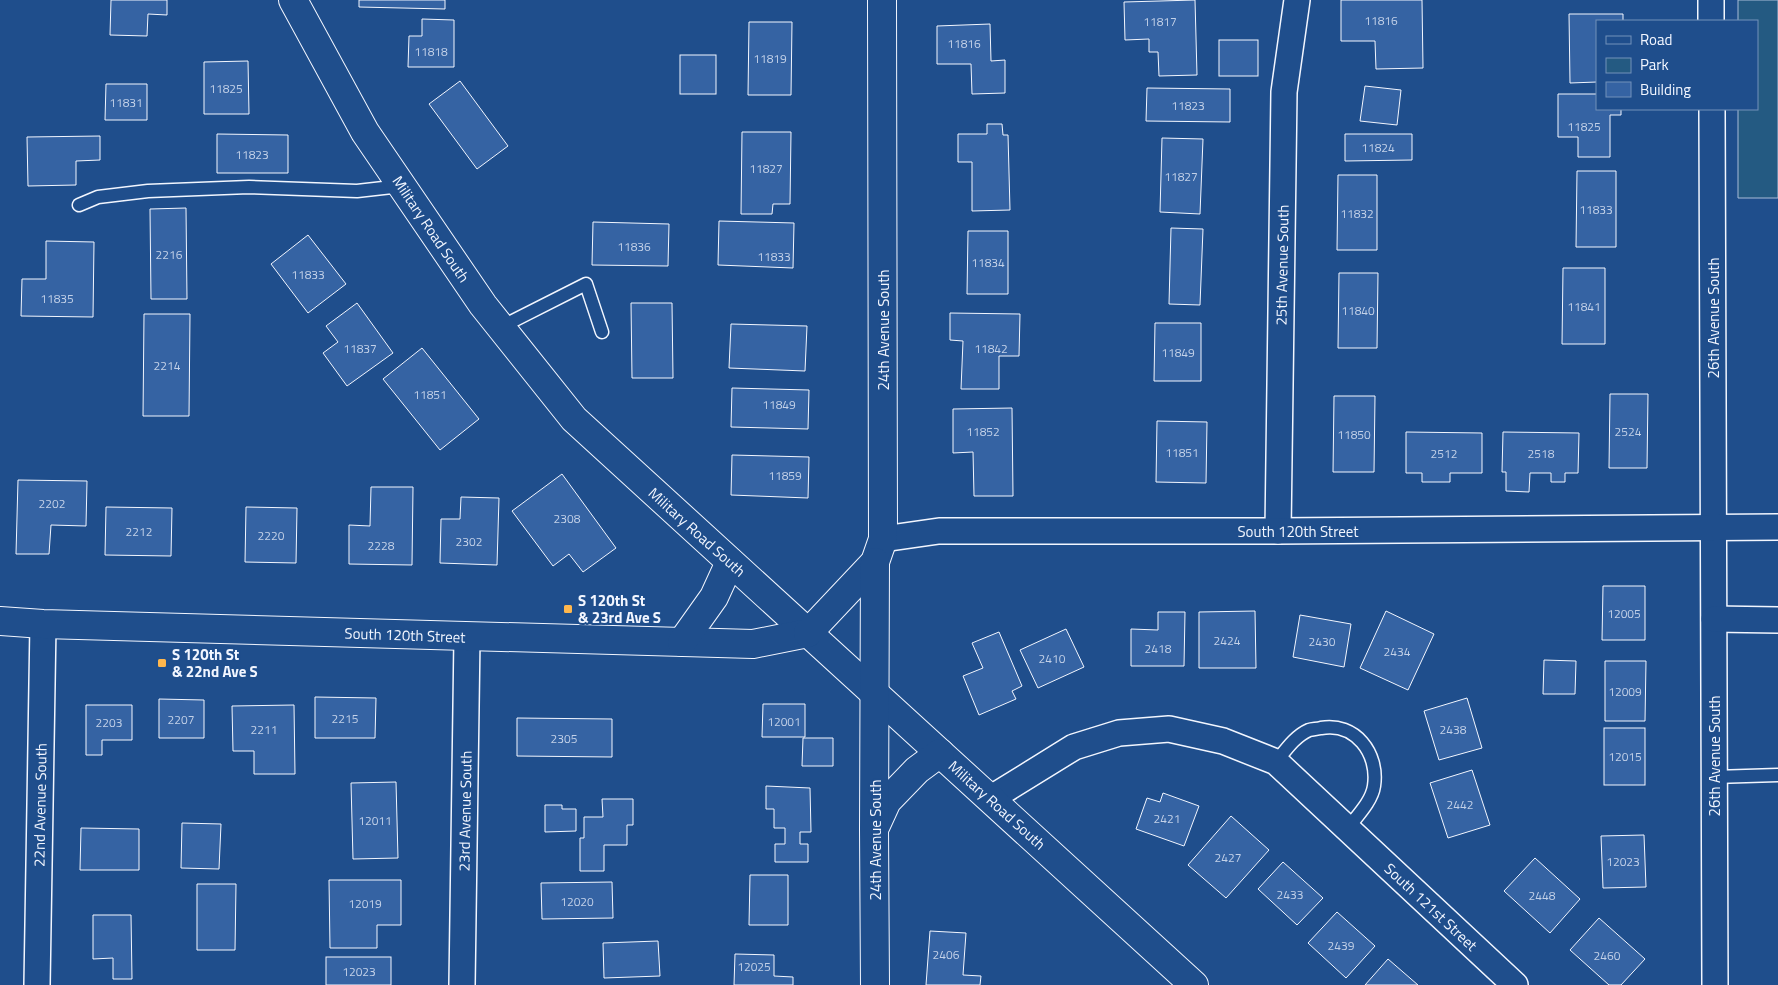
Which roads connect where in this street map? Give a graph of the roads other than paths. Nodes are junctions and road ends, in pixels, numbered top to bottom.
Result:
1 (293, 0) edge
2 (882, 0) edge
3 (1297, 0) edge
4 (1711, 0) edge
5 (1711, 20) edge
6 (1712, 110) edge
7 (402, 186) junction
8 (79, 205) dead end
9 (501, 327) junction
10 (602, 332) dead end
11 (1778, 527) edge
12 (1714, 528) junction
13 (1278, 531) junction
14 (879, 550) junction
15 (730, 562) junction
16 (1714, 619) junction
17 (1778, 620) edge
18 (0, 621) edge
19 (43, 624) junction
20 (808, 633) junction
21 (467, 637) junction
22 (682, 642) junction
23 (875, 694) junction
24 (940, 753) junction
25 (1276, 762) junction
26 (1778, 775) edge
27 (1714, 777) junction
28 (990, 799) junction
29 (1348, 828) junction
30 (874, 829) junction
31 (37, 985) edge
32 (462, 985) edge
33 (876, 985) edge
34 (1194, 985) edge
35 (1515, 985) edge
36 (1715, 985) edge

1 - 7 street, Military Road South
2 - 14 street, 24th Avenue South
3 - 13 street, 25th Avenue South
4 - 5 street
6 - 12 street, 26th Avenue South
7 - 8 lane
7 - 9 street, Military Road South
9 - 10 lane
9 - 15 street, Military Road South
11 - 12 street
12 - 13 street, South 120th Street
12 - 16 street, 26th Avenue South
13 - 14 street, South 120th Street
14 - 20 street
14 - 23 street, 24th Avenue South
15 - 20 street, Military Road South
15 - 22 street
16 - 17 street
16 - 27 street, 26th Avenue South
18 - 19 street, South 120th Street
19 - 21 street, South 120th Street
19 - 31 street, 22nd Avenue South
20 - 22 street, South 120th Street
20 - 23 street, Military Road South
21 - 22 street, South 120th Street
21 - 32 street, 23rd Avenue South
23 - 24 street, Military Road South
23 - 30 street, 24th Avenue South
24 - 28 street, Military Road South
24 - 30 street
25 - 28 street, South 121st Street
25 - 29 street, South 121st Street
25 - 29 lane
26 - 27 lane
27 - 36 street, 26th Avenue South
28 - 34 street, Military Road South
29 - 35 street, South 121st Street
30 - 33 street, 24th Avenue South

